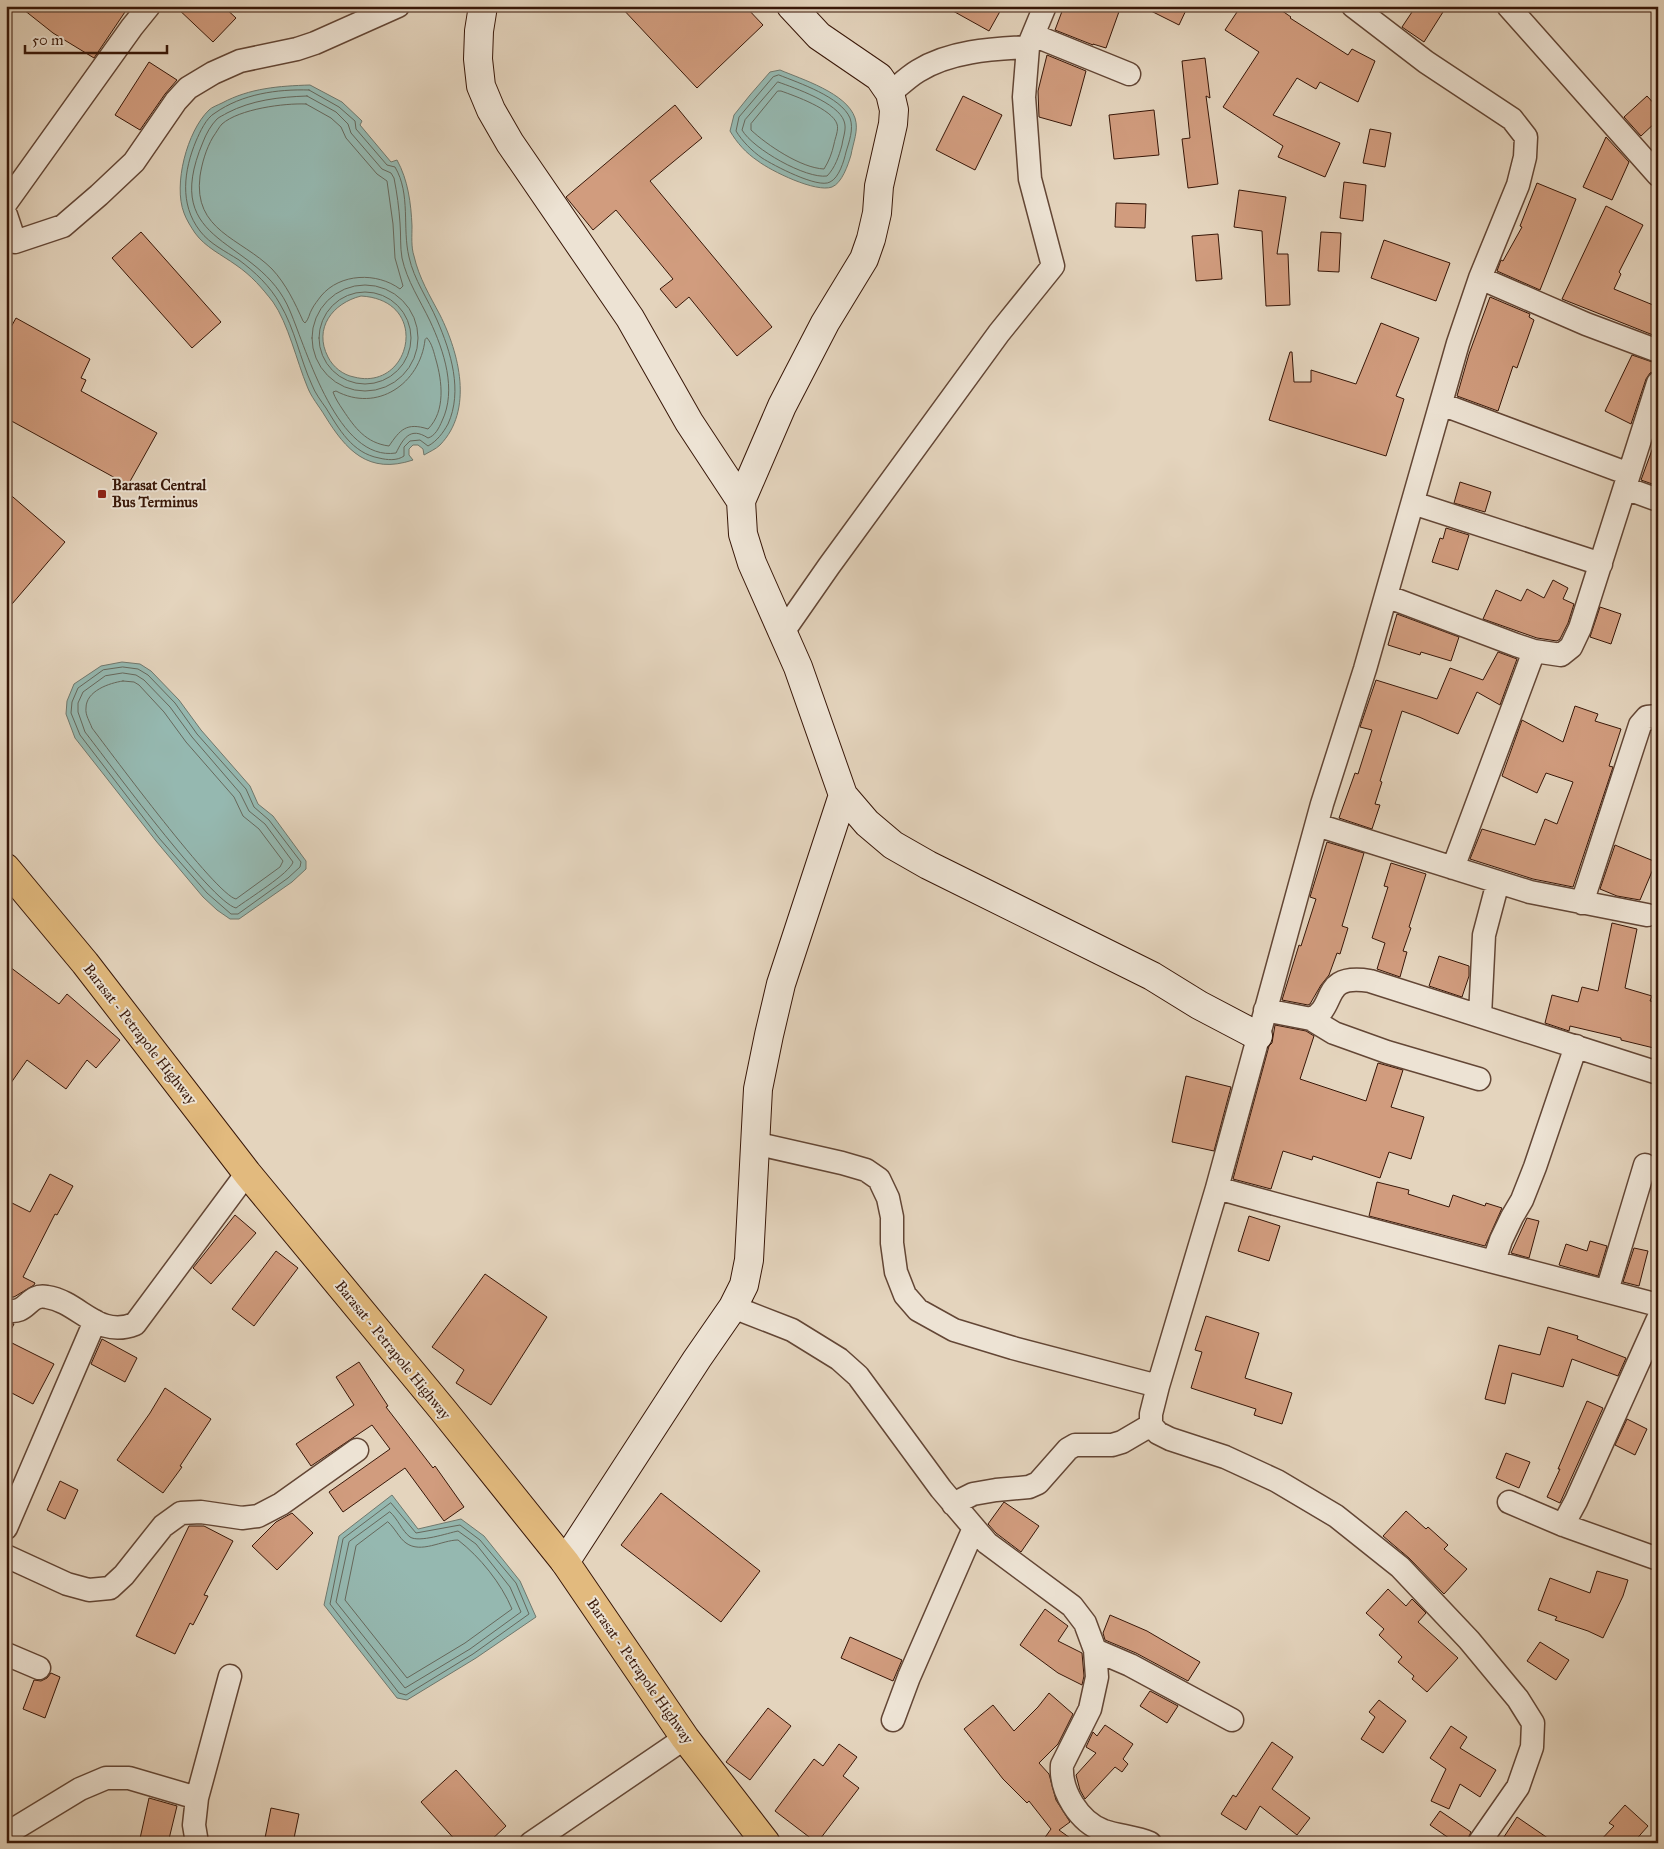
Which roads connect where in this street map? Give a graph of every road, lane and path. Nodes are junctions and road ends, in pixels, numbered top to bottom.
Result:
1 (398, 6) edge
2 (483, 6) edge
3 (791, 6) edge
4 (1045, 6) edge
5 (1353, 6) edge
6 (1508, 6) edge
7 (142, 8) edge
8 (1031, 41) junction
9 (1129, 74) dead end
10 (890, 93) junction
11 (1658, 175) edge
12 (6, 203) edge
13 (6, 215) edge
14 (1480, 278) junction
15 (1658, 351) edge
16 (1658, 383) edge
17 (1441, 404) junction
18 (1627, 481) junction
19 (1658, 500) edge
20 (741, 501) junction
21 (1413, 503) junction
22 (1600, 564) junction
23 (1386, 596) junction
24 (783, 632) junction
25 (1534, 651) junction
26 (1658, 716) edge
27 (843, 795) junction
28 (1317, 825) junction
29 (6, 868) edge
30 (1453, 868) junction
31 (1498, 882) junction
32 (1582, 903) junction
33 (1647, 915) dead end
34 (1265, 1010) junction
35 (1480, 1016) junction
36 (1311, 1019) junction
37 (1258, 1036) junction
38 (1576, 1046) junction
39 (1658, 1073) edge
40 (1479, 1079) dead end
41 (754, 1143) junction
42 (1645, 1165) dead end
43 (247, 1173) junction
44 (1217, 1188) junction
45 (1494, 1261) junction
46 (1607, 1291) junction
47 (1658, 1305) edge
48 (733, 1308) junction
49 (6, 1310) edge
50 (1658, 1319) edge
51 (95, 1321) junction
52 (1158, 1386) junction
53 (1151, 1425) junction
54 (357, 1450) dead end
55 (1509, 1502) dead end
56 (953, 1504) junction
57 (1563, 1525) junction
58 (6, 1528) edge
59 (974, 1528) junction
60 (6, 1556) edge
61 (1658, 1559) edge
62 (565, 1562) junction
63 (1094, 1650) junction
64 (6, 1654) edge
65 (39, 1668) dead end
66 (230, 1676) dead end
67 (893, 1720) dead end
68 (1232, 1720) dead end
69 (685, 1738) junction
70 (197, 1798) junction
71 (6, 1834) edge
72 (1090, 1835) edge
73 (197, 1843) edge
74 (531, 1843) edge
75 (766, 1843) edge
76 (1150, 1843) edge
77 (1479, 1843) edge

1 - 13 street
2 - 20 street
3 - 10 street
4 - 8 street
5 - 14 street
6 - 11 street
7 - 12 street
8 - 9 street
8 - 10 street
8 - 24 street
10 - 20 street
14 - 15 street
14 - 17 street
16 - 18 street
17 - 18 street
17 - 21 street
18 - 19 street
18 - 22 street
20 - 24 street
21 - 22 street
21 - 23 street
22 - 25 street
23 - 25 street
23 - 28 street
24 - 27 street
25 - 30 street
26 - 32 street
27 - 37 street
27 - 41 street
28 - 30 street
28 - 34 street
29 - 43 highway, Barasat - Petrapole Highway
30 - 31 street
31 - 32 street
31 - 35 street
32 - 33 street
34 - 36 street
34 - 37 street
35 - 36 street
35 - 38 street
36 - 40 street
37 - 44 street
38 - 39 street
38 - 45 street
41 - 48 street
41 - 52 street
42 - 46 street
43 - 51 street
43 - 62 highway, Barasat - Petrapole Highway
44 - 45 street
44 - 52 street
45 - 46 street
46 - 47 street
48 - 56 street
48 - 62 street
49 - 51 street
50 - 57 street
51 - 58 street
52 - 53 street
53 - 56 street
53 - 77 street
54 - 60 street
55 - 57 street
56 - 59 street
57 - 61 street
59 - 63 street
59 - 67 street
62 - 69 highway, Barasat - Petrapole Highway
63 - 68 street
63 - 72 street
64 - 65 street
66 - 70 street
69 - 74 street
69 - 75 highway, Barasat - Petrapole Highway
70 - 71 street
70 - 73 street
72 - 76 street

